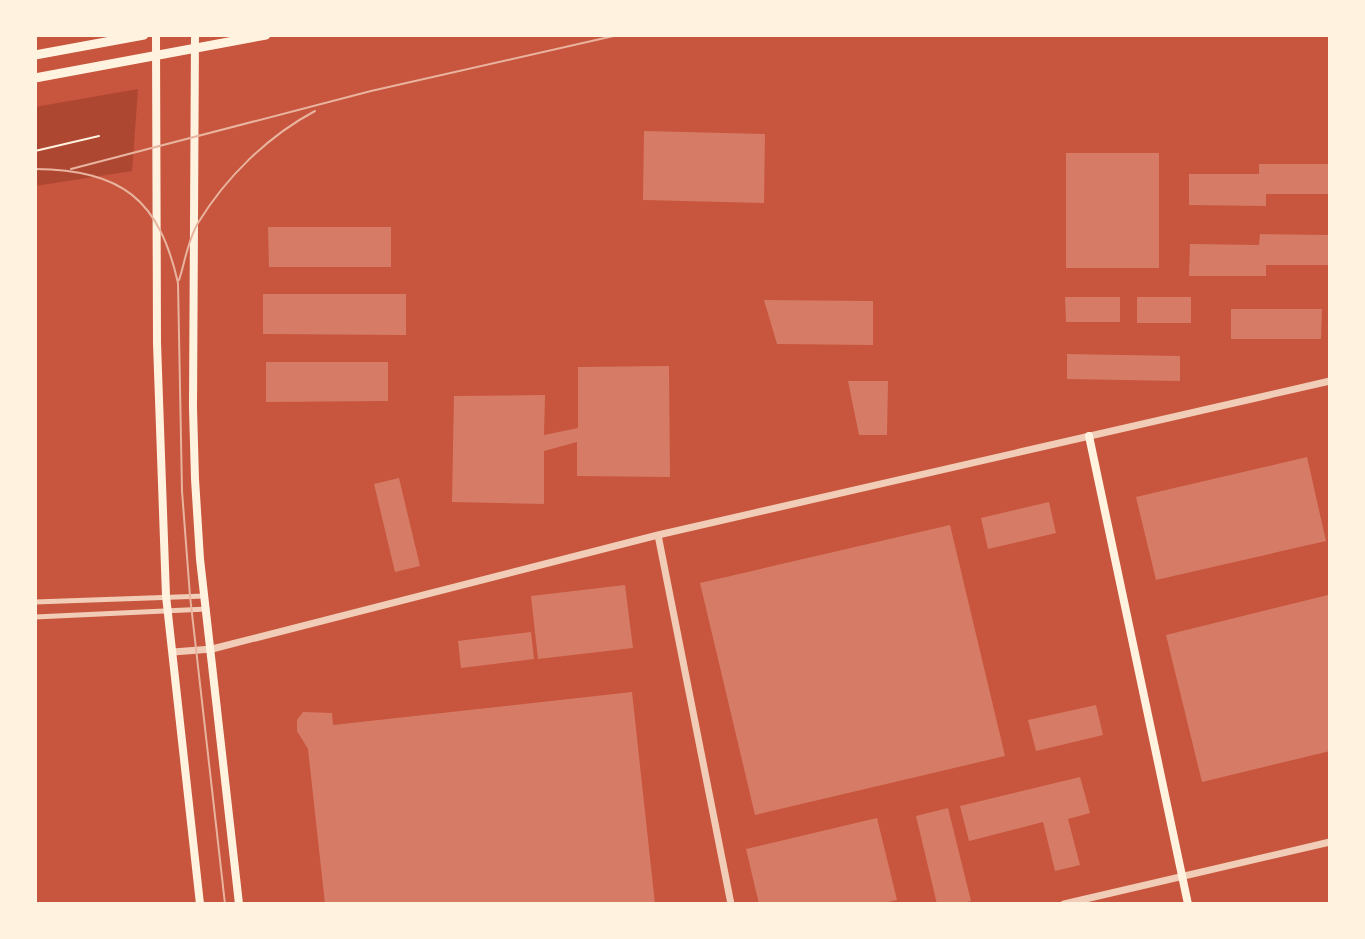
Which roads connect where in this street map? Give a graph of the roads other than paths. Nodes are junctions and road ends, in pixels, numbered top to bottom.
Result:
1 (144, 35) edge
2 (156, 35) edge
3 (195, 35) edge
4 (266, 35) edge
5 (35, 55) edge
6 (35, 78) edge
7 (1330, 381) edge
8 (1089, 436) junction
9 (658, 536) junction
10 (166, 596) junction
11 (205, 596) junction
12 (35, 602) edge
13 (207, 609) junction
14 (167, 612) junction
15 (35, 617) edge
16 (212, 649) junction
17 (173, 652) junction
18 (1330, 842) edge
19 (1182, 877) junction
20 (201, 904) edge
21 (239, 904) edge
22 (730, 904) edge
23 (1064, 904) edge
24 (1188, 904) edge

1 - 5 highway
2 - 10 main road
3 - 11 main road
4 - 6 highway
7 - 8 street
8 - 9 street
8 - 19 main road
9 - 16 street
9 - 22 street
10 - 11 street
10 - 12 street
10 - 14 main road
11 - 13 main road
13 - 14 street
13 - 16 main road
14 - 15 street
14 - 17 main road
16 - 17 street
16 - 21 main road
17 - 20 main road
18 - 19 street
19 - 23 street
19 - 24 main road

